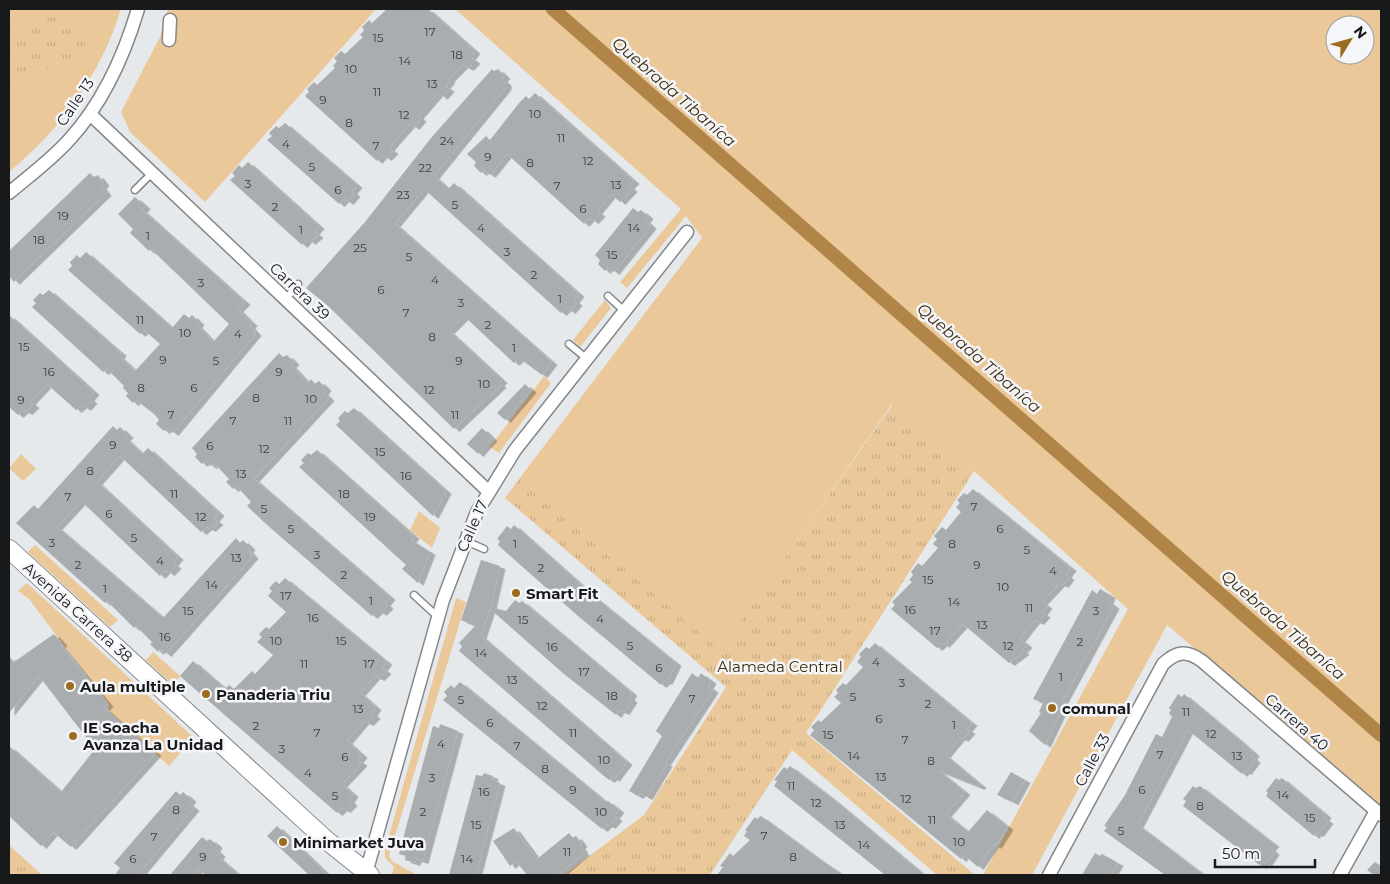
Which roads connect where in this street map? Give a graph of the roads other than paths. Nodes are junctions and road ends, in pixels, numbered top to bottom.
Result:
1 (138, 9) edge
2 (170, 20) dead end
3 (169, 40) dead end
4 (90, 114) junction
5 (152, 173) junction
6 (135, 190) dead end
7 (9, 193) edge
8 (687, 232) dead end
9 (298, 284) dead end
10 (608, 296) dead end
11 (285, 300) junction
12 (623, 310) junction
13 (569, 344) dead end
14 (586, 358) junction
15 (488, 491) junction
16 (464, 540) junction
17 (9, 549) edge
18 (484, 549) dead end
19 (414, 594) dead end
20 (438, 617) junction
21 (1192, 653) joint
22 (1378, 813) edge
23 (367, 874) edge
24 (1049, 875) edge
25 (1340, 875) edge

1 - 4 street, Calle 13
2 - 3 street
4 - 5 street, Carrera 39
4 - 7 street, Calle 13
5 - 6 lane
5 - 11 street, Carrera 39
8 - 12 street, Calle 17
9 - 11 lane
10 - 12 lane
11 - 15 street, Carrera 39
12 - 14 street, Calle 17
13 - 14 lane
14 - 15 street, Calle 17
15 - 16 street, Calle 17
16 - 18 lane
16 - 20 street, Calle 17
17 - 23 main road, Avenida Carrera 38
19 - 20 lane
20 - 23 street, Calle 17
21 - 22 street, Carrera 40
21 - 24 street, Calle 33
22 - 25 street

